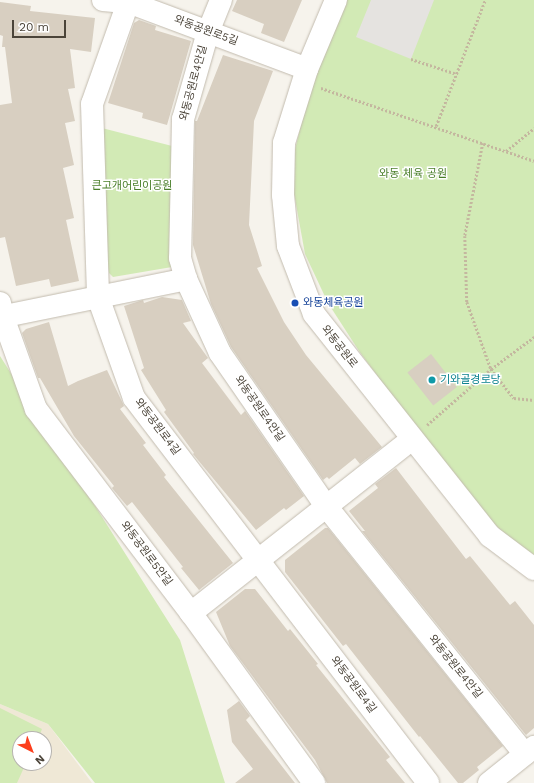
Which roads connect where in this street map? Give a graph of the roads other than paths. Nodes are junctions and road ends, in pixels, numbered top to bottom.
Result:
1 (103, 0) edge
2 (221, 0) edge
3 (336, 0) edge
4 (129, 1) edge
5 (208, 32) junction
6 (306, 76) junction
7 (186, 279) junction
8 (98, 297) junction
9 (1, 312) edge
10 (412, 439) junction
11 (326, 506) junction
12 (258, 560) junction
13 (534, 570) edge
14 (191, 613) junction
15 (530, 750) edge
16 (311, 782) edge
17 (428, 783) edge
18 (489, 783) edge

1 - 4 street, 와동공원로5길
2 - 5 street, 와동공원로4안길
3 - 6 street, 와동공원로
4 - 5 street, 와동공원로5길
4 - 8 street, 와동공원로4길
5 - 6 street, 와동공원로5길
5 - 7 street, 와동공원로4안길
6 - 10 street, 와동공원로
7 - 8 street
7 - 11 street, 와동공원로4안길
8 - 9 street
8 - 12 street, 와동공원로4길
9 - 14 street, 와동공원로5안길
10 - 11 street
10 - 13 street, 와동공원로
11 - 12 street
11 - 15 street, 와동공원로4안길
12 - 14 street
12 - 17 street, 와동공원로4길
14 - 16 street, 와동공원로5안길
15 - 18 street

